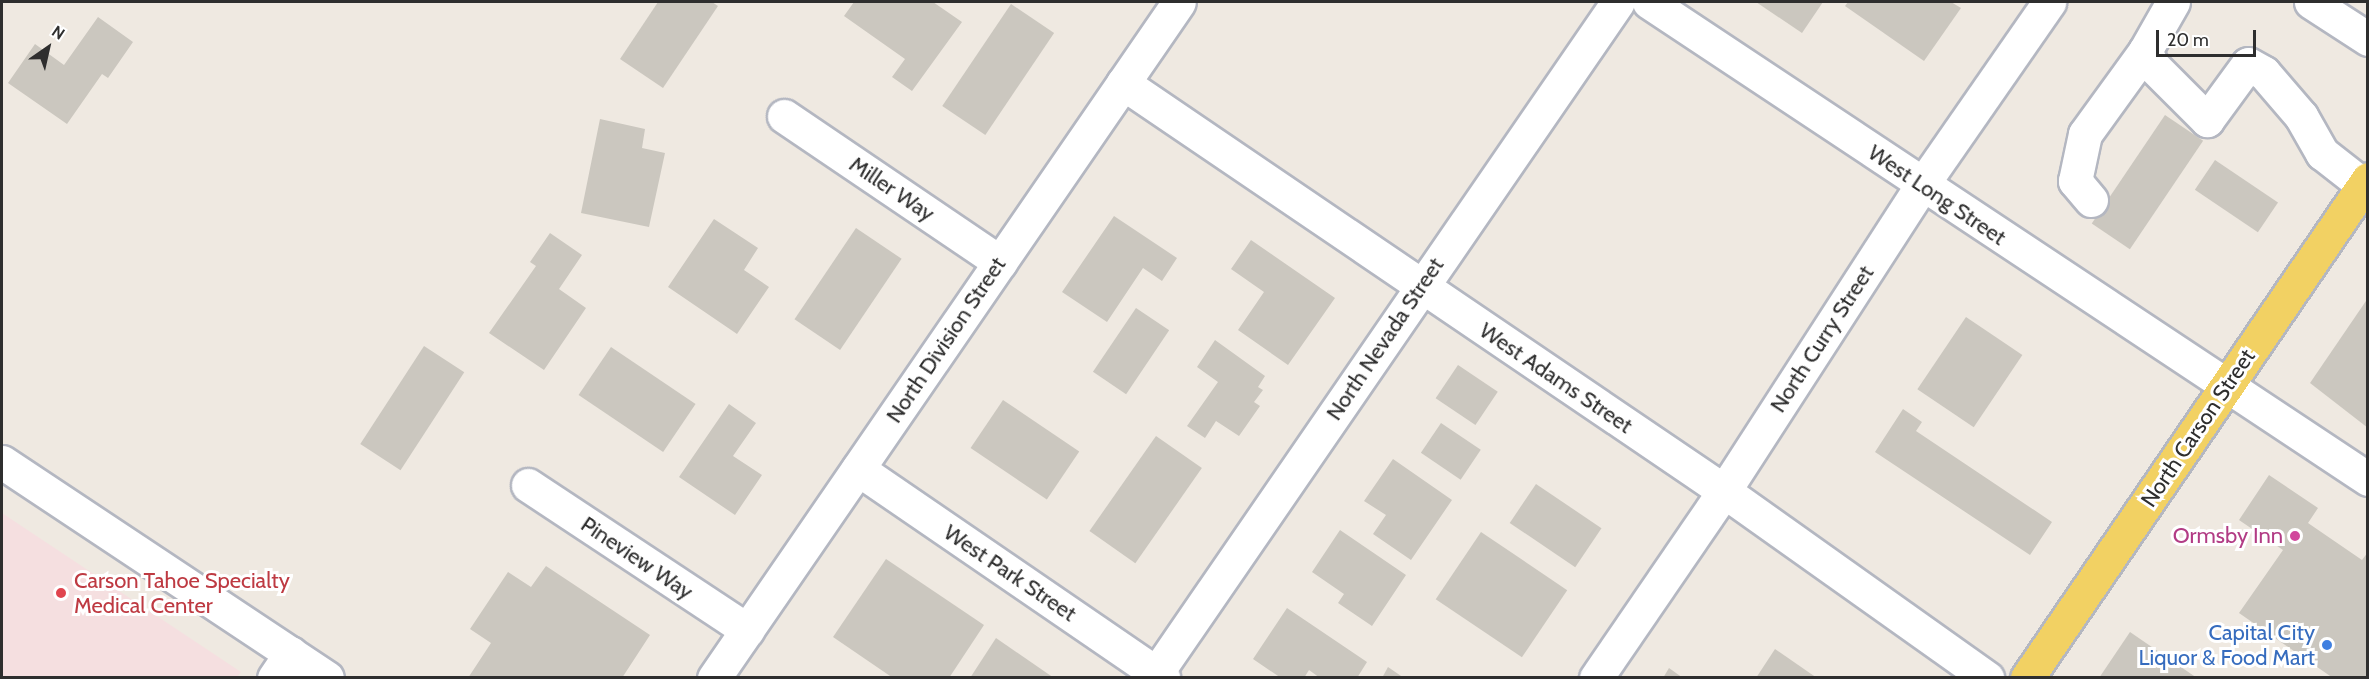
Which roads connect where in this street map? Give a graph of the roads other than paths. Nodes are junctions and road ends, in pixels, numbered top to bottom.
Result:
1 (1179, 2) edge
2 (1618, 2) edge
3 (1649, 2) edge
4 (2049, 2) edge
5 (2173, 2) edge
6 (2311, 2) edge
7 (2367, 39) edge
8 (2145, 51) junction
9 (1123, 83) junction
10 (784, 117) dead end
11 (2365, 182) edge
12 (1922, 185) junction
13 (2091, 200) dead end
14 (1000, 262) junction
15 (1421, 287) junction
16 (2227, 386) junction
17 (2, 462) edge
18 (858, 469) junction
19 (2367, 478) edge
20 (528, 486) dead end
21 (1724, 491) junction
22 (747, 630) junction
23 (282, 665) edge
24 (1157, 676) edge
25 (327, 678) edge
26 (714, 678) edge
27 (1596, 678) edge
28 (1987, 678) edge
29 (2027, 678) edge

1 - 9 street, North Division Street
2 - 15 street, North Nevada Street
3 - 12 street, West Long Street
4 - 12 street, North Curry Street
5 - 8 street
6 - 7 street
8 - 11 street
8 - 13 street
9 - 14 street, North Division Street
9 - 15 street, West Adams Street
10 - 14 street, Miller Way
11 - 16 main road, North Carson Street
12 - 16 street, West Long Street
12 - 21 street, North Curry Street
14 - 18 street, North Division Street
15 - 21 street, West Adams Street
15 - 24 street, North Nevada Street
16 - 19 street, West Long Street
16 - 29 main road, North Carson Street
17 - 23 street
18 - 22 street, North Division Street
18 - 24 street, West Park Street
20 - 22 street, Pineview Way
21 - 27 street, North Curry Street
21 - 28 street, West Adams Street
22 - 26 street, North Division Street
23 - 25 street

